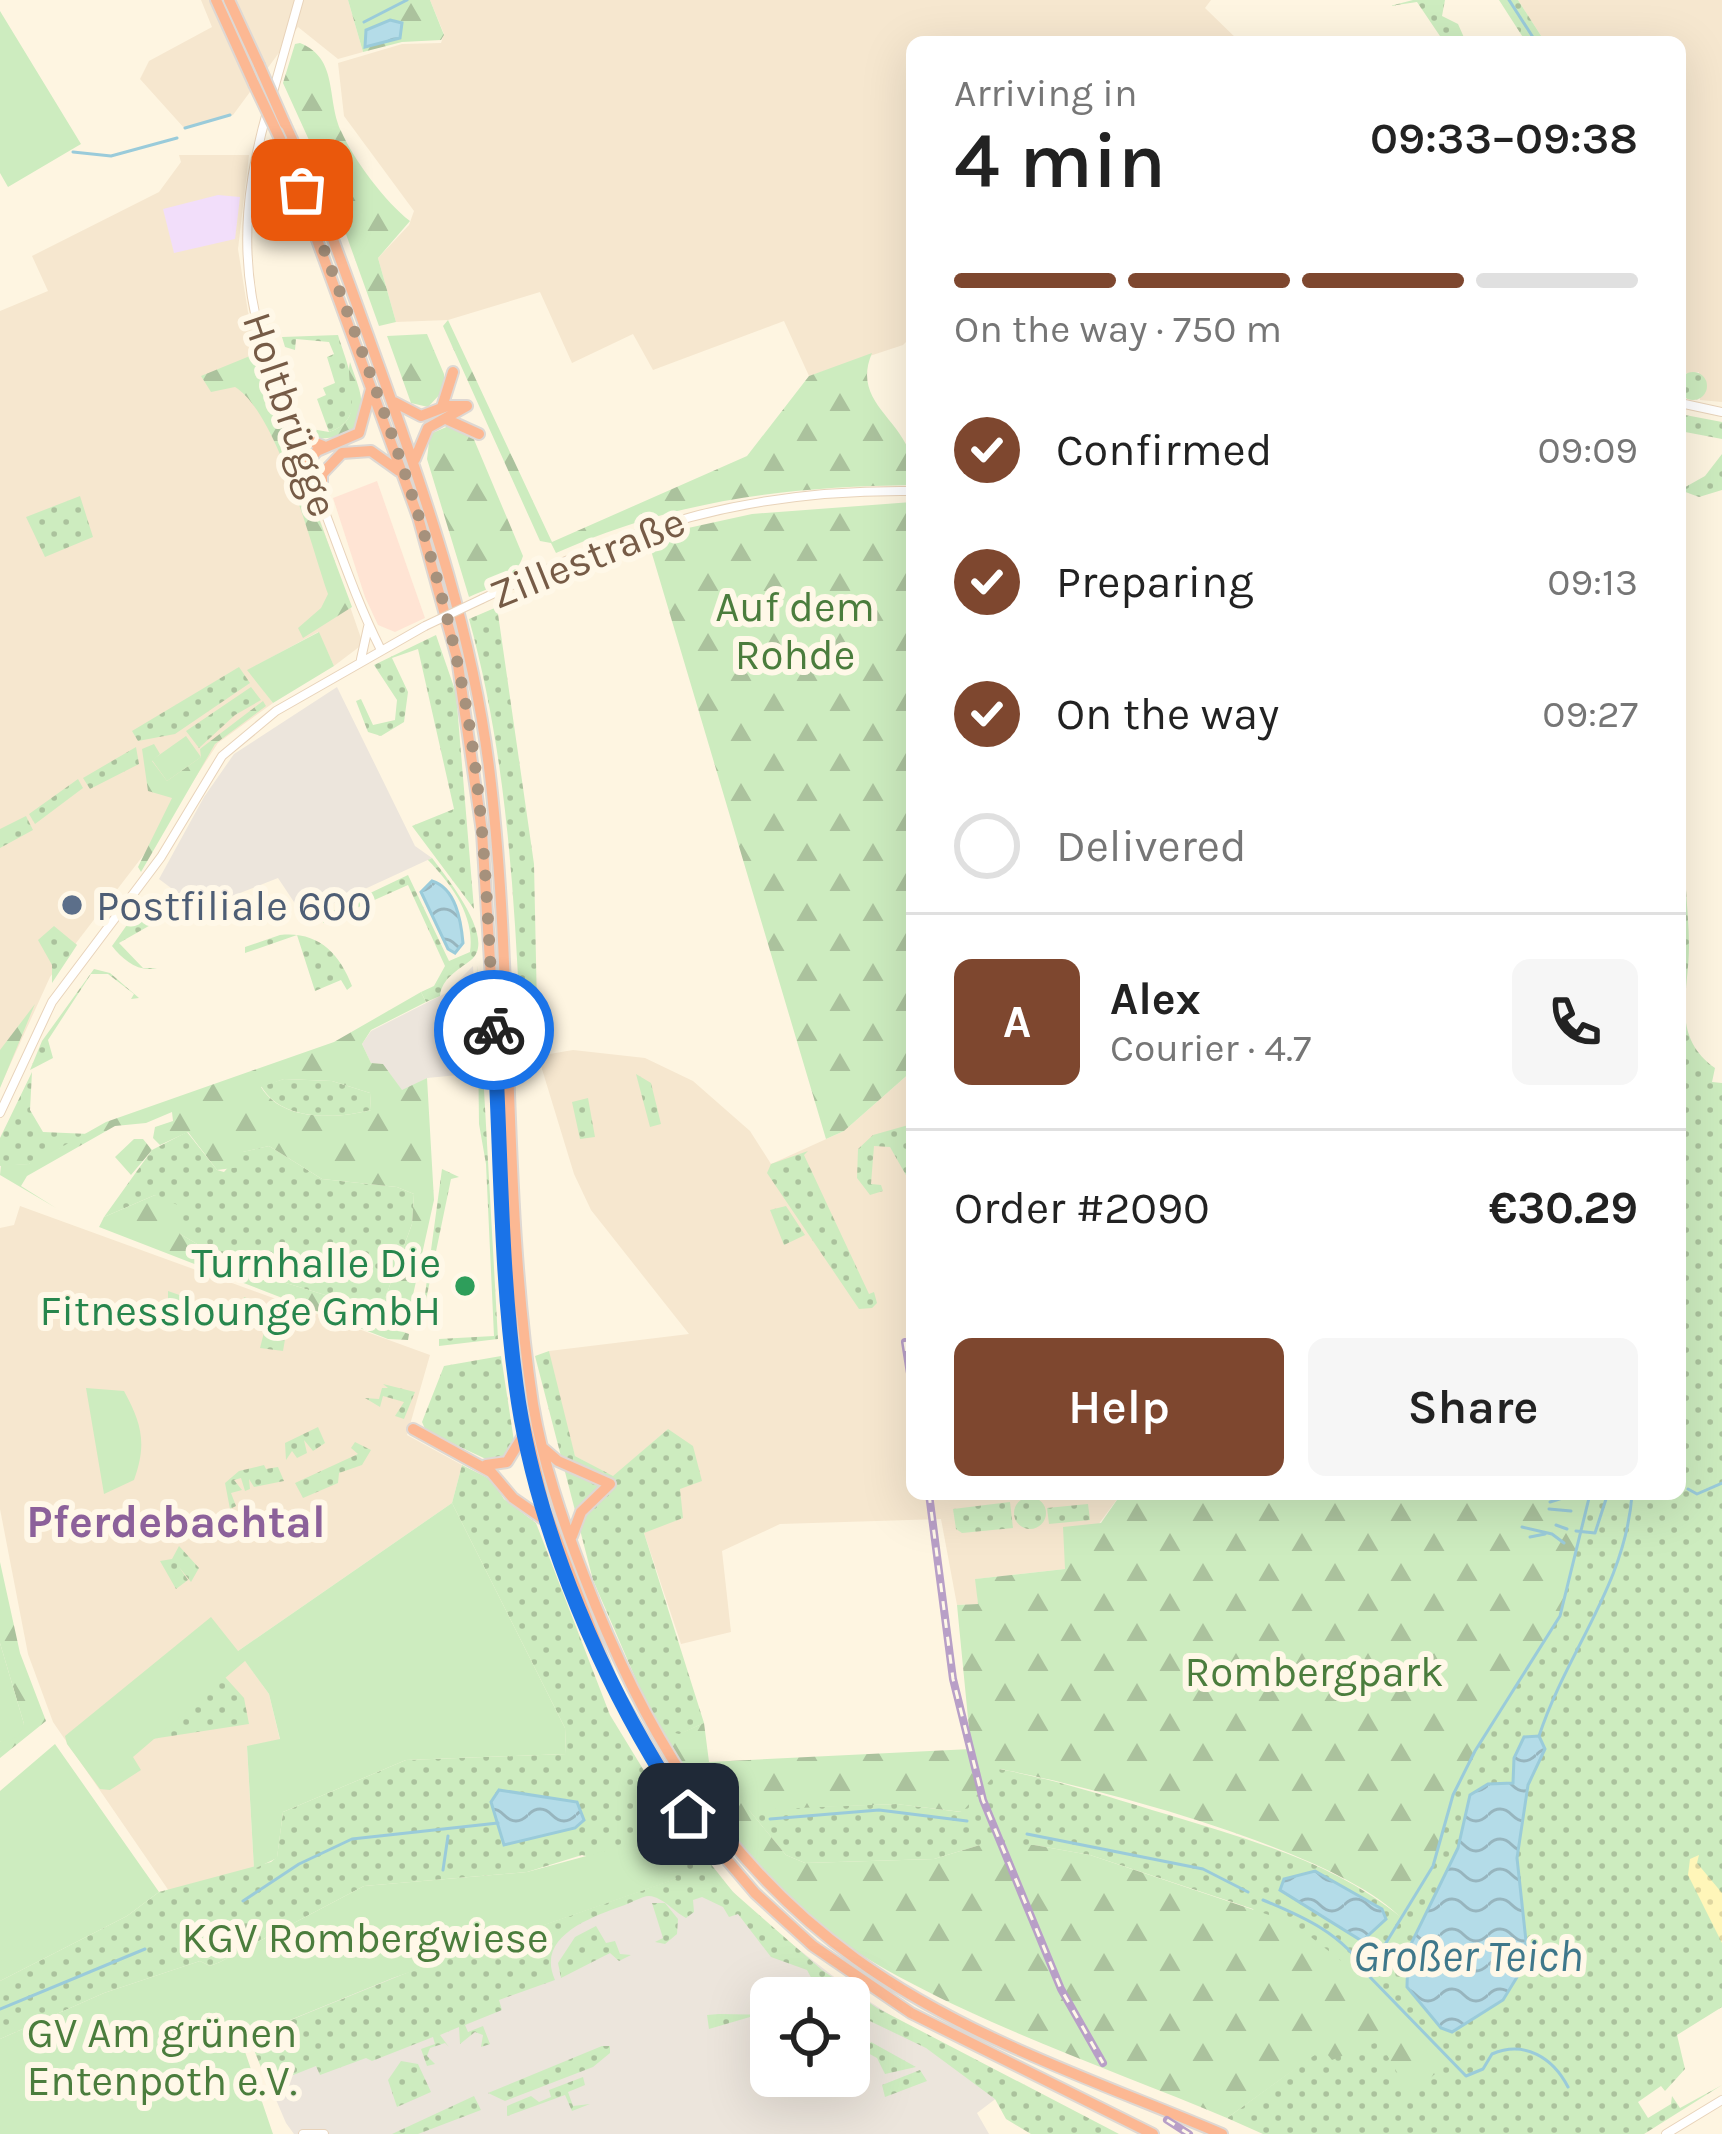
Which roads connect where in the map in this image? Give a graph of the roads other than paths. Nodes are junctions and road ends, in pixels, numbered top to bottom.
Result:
1 (216, 0) edge
2 (230, 0) edge
3 (299, 0) edge
4 (453, 373) dead end
5 (371, 384) junction
6 (389, 396) junction
7 (1686, 404) edge
8 (1722, 412) edge
9 (443, 413) junction
10 (289, 422) junction
11 (479, 434) dead end
12 (327, 446) junction
13 (329, 460) junction
14 (306, 464) junction
15 (416, 469) junction
16 (406, 482) junction
17 (906, 491) edge
18 (322, 503) junction
19 (368, 626) junction
20 (380, 648) junction
21 (361, 658) junction
22 (0, 1113) edge
23 (413, 1429) dead end
24 (524, 1431) junction
25 (541, 1445) junction
26 (477, 1463) junction
27 (553, 1531) junction
28 (572, 1546) junction
29 (1722, 2100) edge
30 (303, 2134) edge
31 (324, 2134) edge
32 (1153, 2134) edge
33 (1222, 2134) edge
34 (1666, 2134) edge

1 - 5 highway, bridge
2 - 6 highway, bridge
3 - 10 main road, Holtbrügge
4 - 9 highway
5 - 12 highway
5 - 16 highway
6 - 9 highway
6 - 15 highway
7 - 8 main road
9 - 11 highway
9 - 15 highway
10 - 12 highway
10 - 14 main road, Holtbrügge
12 - 14 highway
13 - 14 highway
13 - 16 highway
13 - 18 highway
14 - 18 main road, Holtbrügge
15 - 25 highway
16 - 24 highway
17 - 20 main road, Zillestraße, bridge
18 - 19 main road, Holtbrügge
19 - 20 main road, Holtbrügge
19 - 21 main road
20 - 21 main road, Zillestraße
21 - 22 main road, Zillestraße
23 - 26 highway
24 - 26 highway
24 - 27 highway
25 - 28 highway
25 - 28 highway
26 - 27 highway
27 - 32 highway
28 - 33 highway
29 - 34 main road
30 - 31 main road

